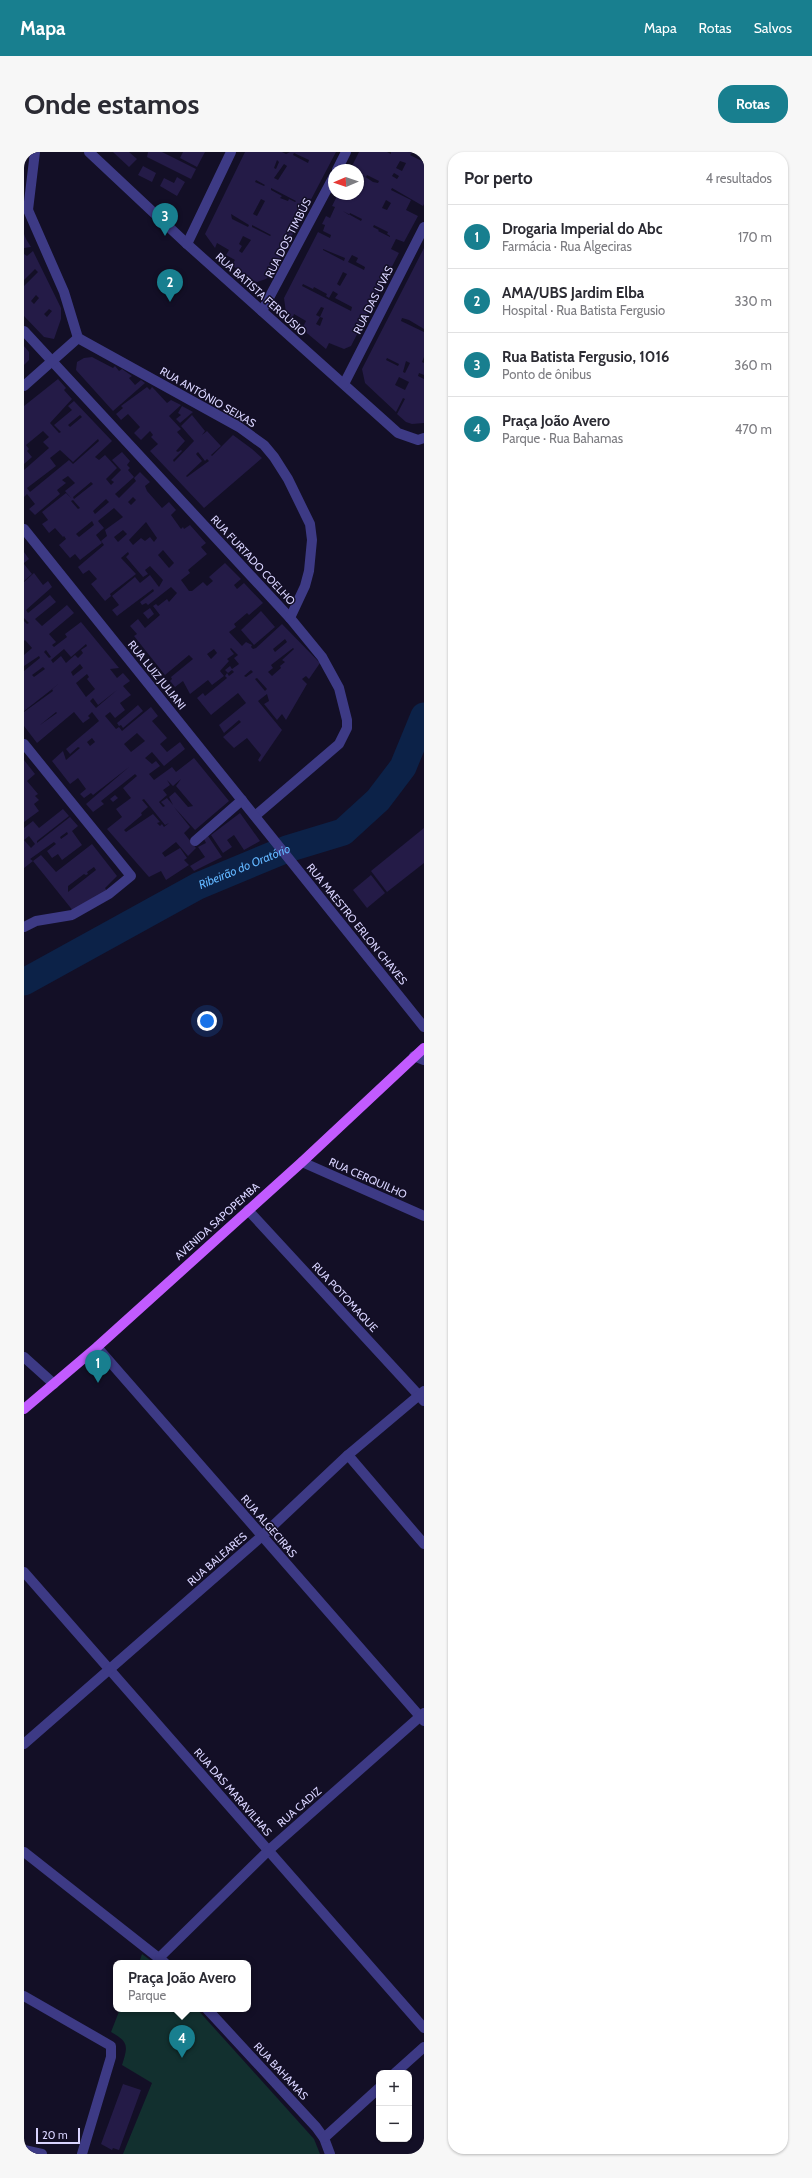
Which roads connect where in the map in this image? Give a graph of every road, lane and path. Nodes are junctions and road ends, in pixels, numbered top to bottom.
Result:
1 (35, 152) edge
2 (90, 152) edge
3 (231, 152) edge
4 (346, 152) edge
5 (340, 164) edge
6 (328, 187) edge
7 (26, 208) edge
8 (424, 227) edge
9 (187, 244) junction
10 (262, 311) junction
11 (24, 331) edge
12 (78, 338) junction
13 (52, 361) junction
14 (344, 384) junction
15 (24, 386) edge
16 (424, 438) edge
17 (24, 529) edge
18 (290, 618) junction
19 (24, 744) edge
20 (242, 800) junction
21 (255, 816) junction
22 (271, 836) joint
23 (194, 841) dead end
24 (24, 927) edge
25 (424, 1027) edge
26 (424, 1048) edge
27 (414, 1056) junction
28 (424, 1060) edge
29 (302, 1162) junction
30 (248, 1210) junction
31 (424, 1216) edge
32 (97, 1347) junction
33 (24, 1356) edge
34 (54, 1384) junction
35 (422, 1395) edge
36 (24, 1409) edge
37 (348, 1455) junction
38 (262, 1536) junction
39 (424, 1544) edge
40 (24, 1572) edge
41 (110, 1669) junction
42 (423, 1717) edge
43 (24, 1744) edge
44 (268, 1850) junction
45 (24, 1852) edge
46 (163, 1960) edge
47 (24, 1996) edge
48 (210, 2012) edge
49 (424, 2028) edge
50 (424, 2047) edge
51 (398, 2070) edge
52 (376, 2091) edge
53 (324, 2138) junction
54 (24, 2150) edge
55 (42, 2154) edge
56 (82, 2154) edge
57 (330, 2154) edge

1 - 7 street
2 - 9 street, RUA BATISTA FERGUSIO
3 - 9 street
4 - 5 street
6 - 10 street, RUA DOS TIMBÚS
7 - 12 street
8 - 14 street, RUA DAS UVAS
9 - 10 street, RUA BATISTA FERGUSIO
10 - 14 street, RUA BATISTA FERGUSIO
11 - 13 street, RUA FURTADO COELHO
12 - 13 street
12 - 18 street, RUA ANTÔNIO SEIXAS
13 - 15 street
13 - 18 street, RUA FURTADO COELHO
14 - 16 street, RUA BATISTA FERGUSIO
17 - 20 street, RUA LUIZ JULIANI
18 - 21 street, RUA FURTADO COELHO
19 - 24 street
20 - 21 street, RUA LUIZ JULIANI
20 - 23 street
21 - 22 street, RUA LUIZ JULIANI
22 - 25 street, RUA MAESTRO ERLON CHAVES
26 - 27 main road, AVENIDA SAPOPEMBA
27 - 28 street
27 - 29 main road, AVENIDA SAPOPEMBA
29 - 30 main road, AVENIDA SAPOPEMBA
29 - 31 street, RUA CERQUILHO
30 - 32 main road, AVENIDA SAPOPEMBA
30 - 35 street, RUA POTOMAQUE
32 - 34 main road, AVENIDA SAPOPEMBA
32 - 38 street, RUA ALGECIRAS
33 - 34 street
34 - 36 main road, AVENIDA SAPOPEMBA
35 - 37 street, RUA BALEARES
37 - 38 street, RUA BALEARES
37 - 39 street
38 - 41 street, RUA BALEARES
38 - 42 street, RUA ALGECIRAS
40 - 41 street, RUA DAS MARAVILHAS
41 - 43 street, RUA BALEARES
41 - 44 street, RUA DAS MARAVILHAS
42 - 44 street, RUA CADIZ
44 - 46 street, RUA CADIZ
44 - 49 street, RUA DAS MARAVILHAS
45 - 46 street
47 - 56 street
48 - 53 street, RUA BAHAMAS
50 - 51 street
52 - 53 street
53 - 57 street, RUA BAHAMAS
54 - 55 street

